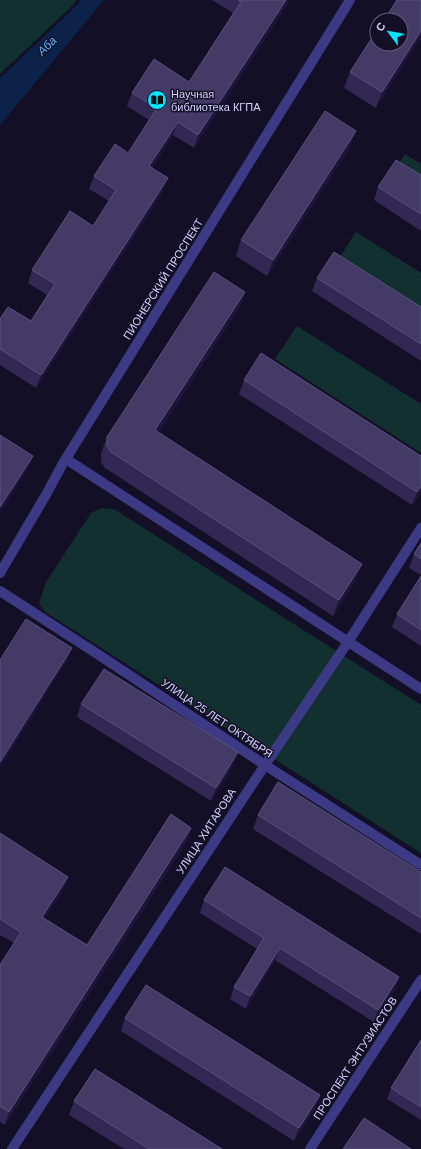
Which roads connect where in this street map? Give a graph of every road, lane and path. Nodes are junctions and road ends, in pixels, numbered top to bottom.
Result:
1 (350, 0) edge
2 (66, 459) junction
3 (421, 528) edge
4 (0, 573) edge
5 (0, 591) edge
6 (348, 642) junction
7 (421, 689) edge
8 (264, 765) junction
9 (421, 865) edge
10 (421, 980) edge
11 (12, 1149) edge
12 (310, 1149) edge

1 - 2 street, ПИОНЕРСКИЙ ПРОСПЕКТ
2 - 4 street, ПИОНЕРСКИЙ ПРОСПЕКТ
2 - 6 street
3 - 6 street, УЛИЦА ХИТАРОВА
5 - 8 street, УЛИЦА 25 ЛЕТ ОКТЯБРЯ
6 - 7 street
6 - 8 street, УЛИЦА ХИТАРОВА
8 - 9 street, УЛИЦА 25 ЛЕТ ОКТЯБРЯ
8 - 11 street, УЛИЦА ХИТАРОВА
10 - 12 street, ПРОСПЕКТ ЭНТУЗИАСТОВ

